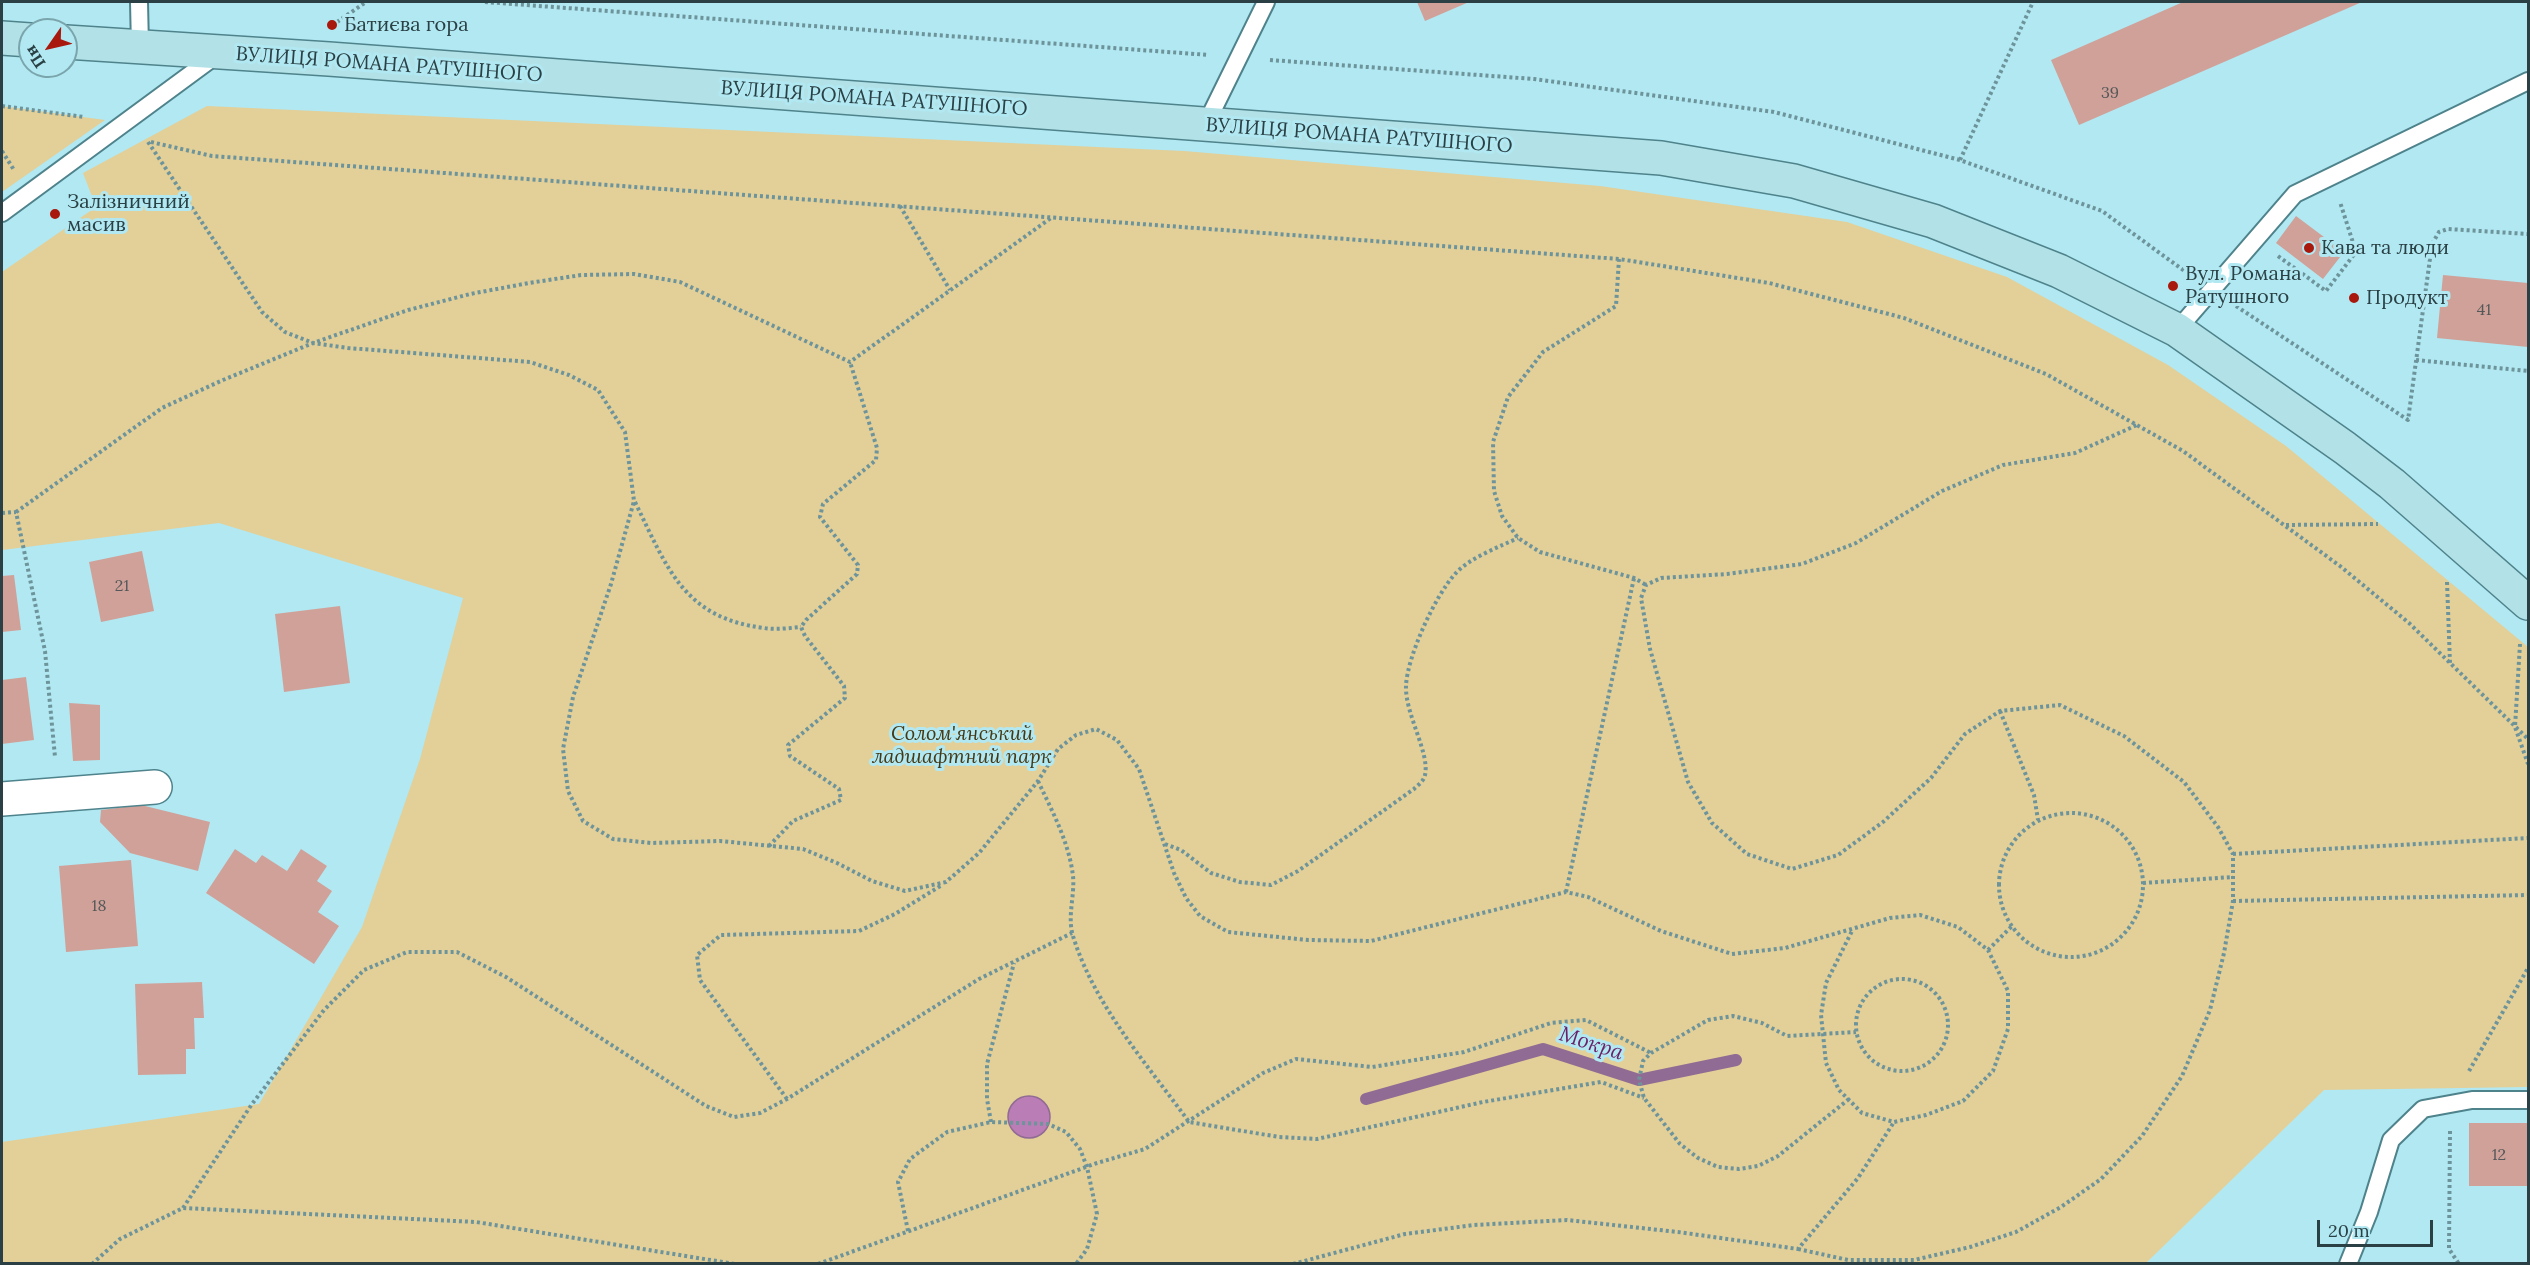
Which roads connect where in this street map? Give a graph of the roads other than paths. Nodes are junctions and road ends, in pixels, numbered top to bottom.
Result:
1 (139, 2) edge
2 (1266, 2) edge
3 (2, 38) edge
4 (18, 39) edge
5 (78, 43) edge
6 (140, 47) junction
7 (218, 53) junction
8 (2529, 81) edge
9 (1206, 124) junction
10 (2, 213) edge
11 (2177, 330) junction
12 (2529, 603) edge
13 (155, 787) dead end
14 (2, 800) edge
15 (2529, 1100) edge
16 (2348, 1263) edge

1 - 6 lane
2 - 9 lane
3 - 4 street
5 - 6 street, ВУЛИЦЯ РОМАНА РАТУШНОГО
6 - 7 street, ВУЛИЦЯ РОМАНА РАТУШНОГО
7 - 9 street, ВУЛИЦЯ РОМАНА РАТУШНОГО
7 - 10 lane
8 - 11 lane
9 - 11 street, ВУЛИЦЯ РОМАНА РАТУШНОГО
11 - 12 street, ВУЛИЦЯ РОМАНА РАТУШНОГО
13 - 14 street
15 - 16 lane

